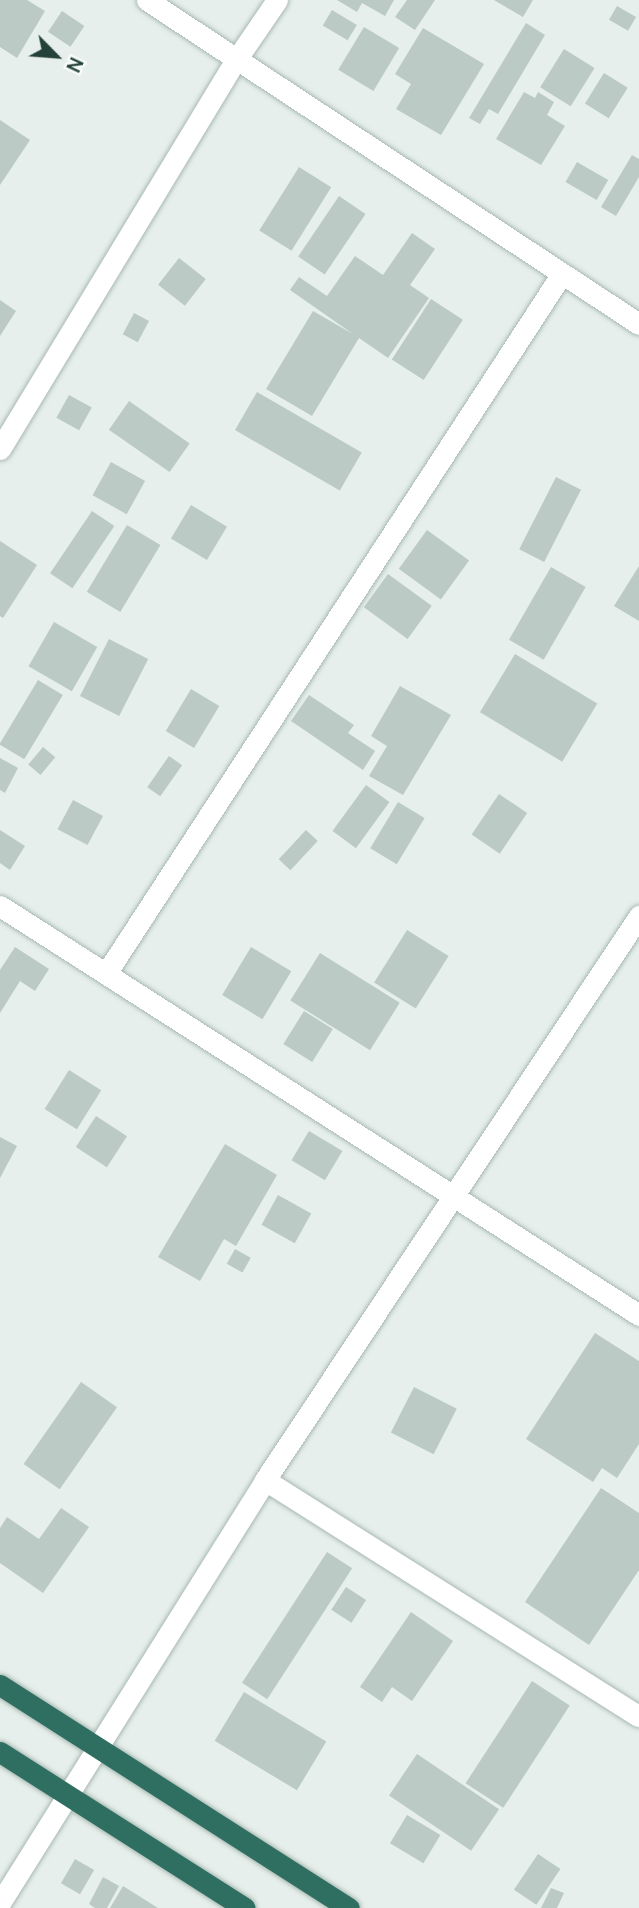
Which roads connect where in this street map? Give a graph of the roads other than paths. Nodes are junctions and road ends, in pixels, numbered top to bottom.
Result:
1 (146, 0) edge
2 (277, 0) edge
3 (236, 60) junction
4 (561, 275) junction
5 (639, 324) edge
6 (6, 426) edge
7 (0, 449) edge
8 (0, 906) edge
9 (639, 916) edge
10 (107, 972) junction
11 (455, 1196) junction
12 (639, 1315) edge
13 (265, 1479) junction
14 (0, 1685) edge
15 (639, 1716) edge
16 (96, 1748) junction
17 (0, 1752) edge
18 (66, 1794) junction
19 (0, 1903) edge
20 (245, 1908) edge
21 (349, 1908) edge

1 - 3 street
2 - 3 street
3 - 4 street
3 - 6 street
4 - 5 street
4 - 10 street
6 - 7 street
8 - 10 street
9 - 11 street
10 - 11 street
11 - 12 street
11 - 13 street
13 - 15 street
13 - 16 street
14 - 16 highway
16 - 18 street
16 - 21 highway
17 - 18 highway
18 - 19 street
18 - 20 highway

